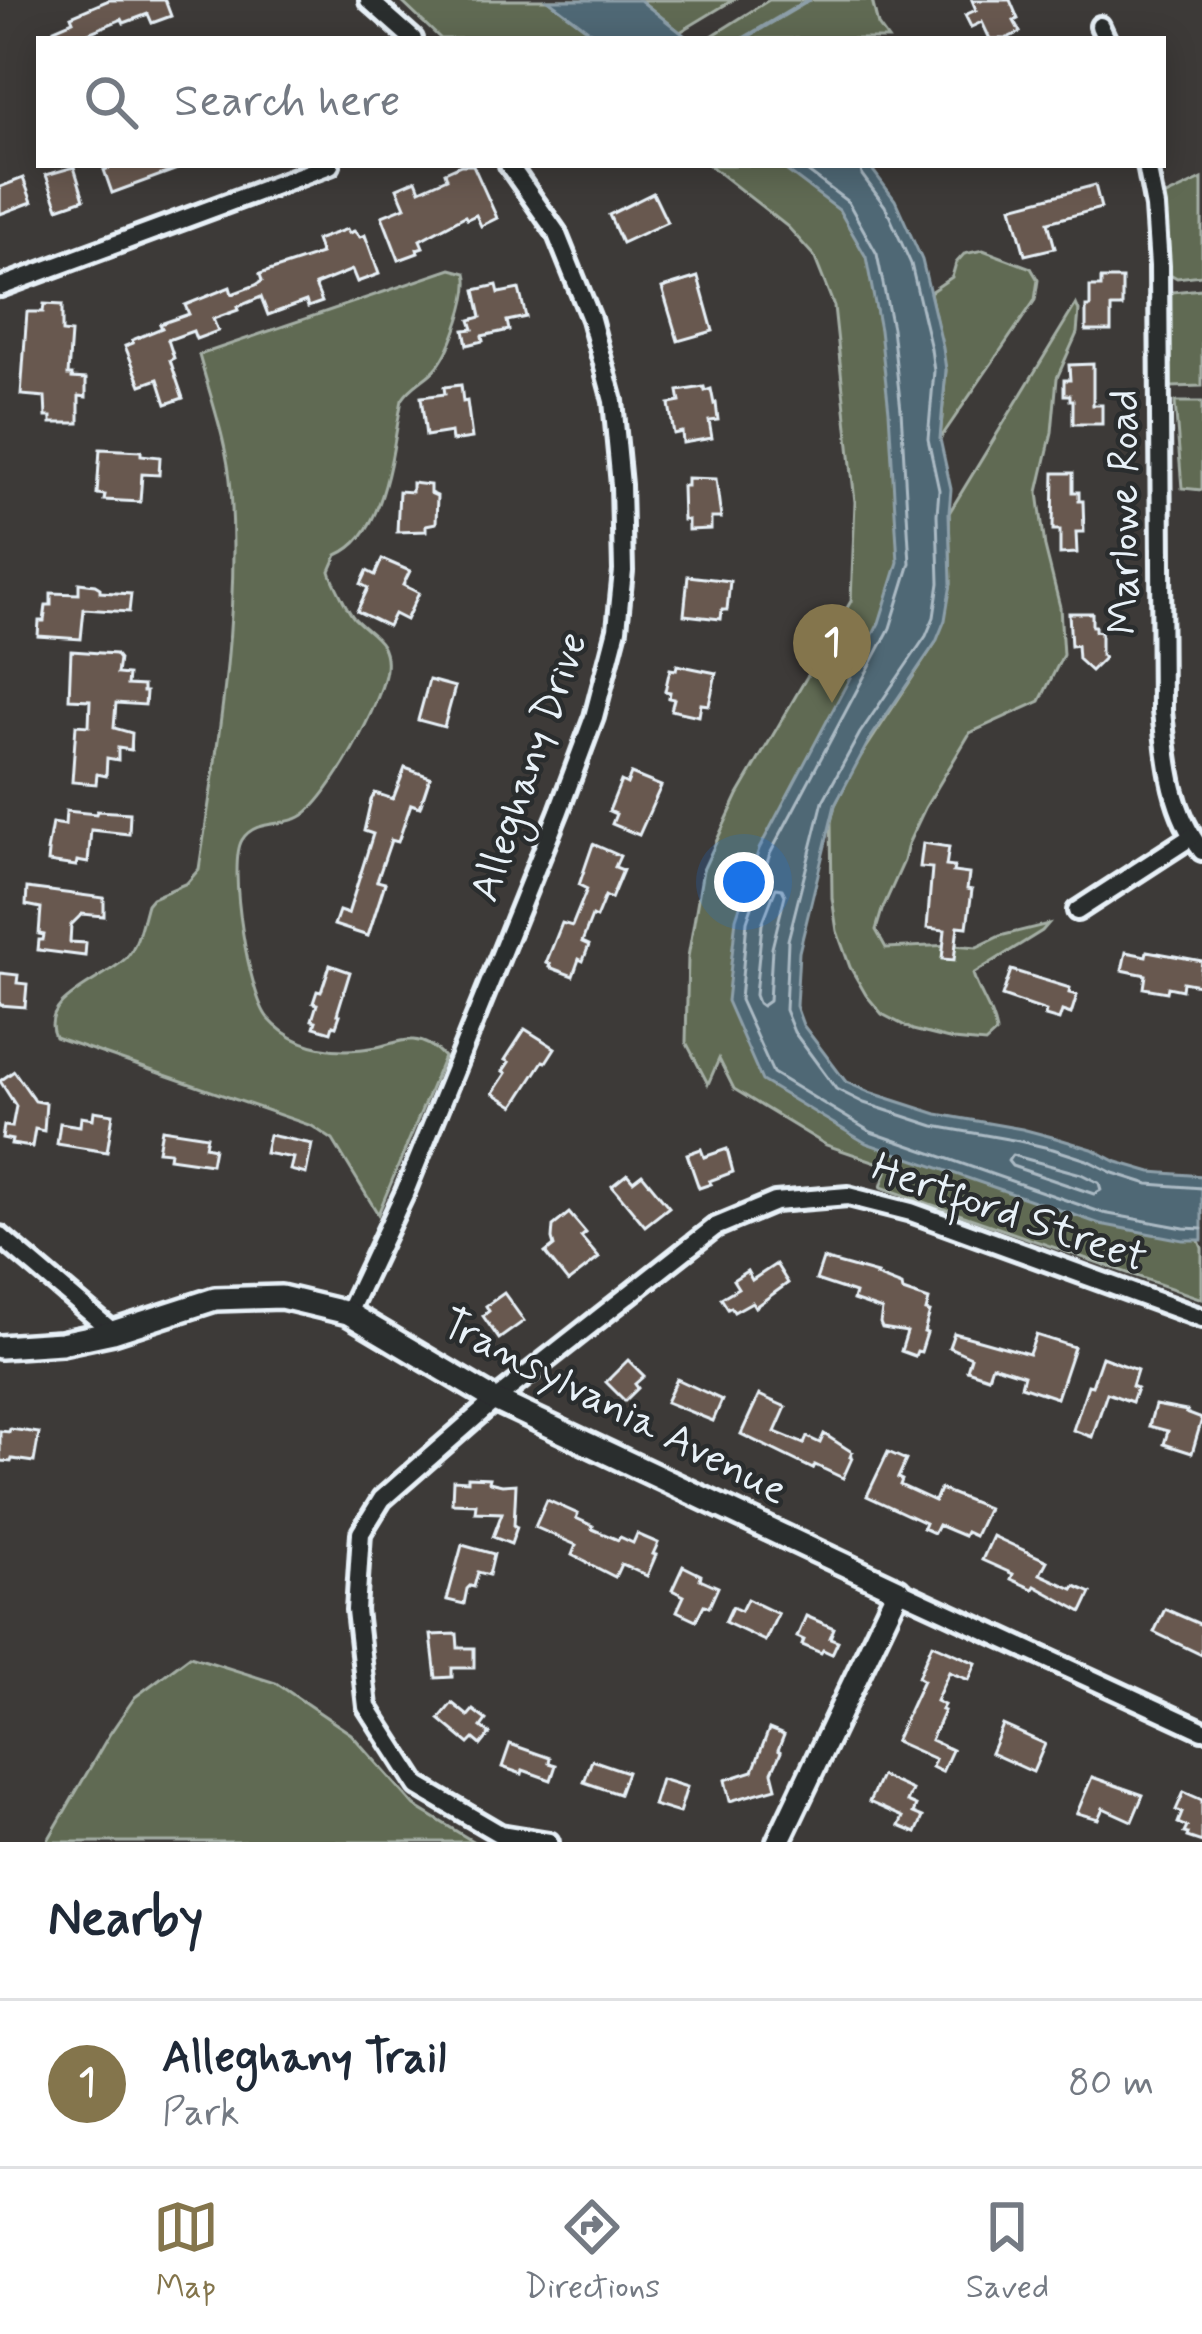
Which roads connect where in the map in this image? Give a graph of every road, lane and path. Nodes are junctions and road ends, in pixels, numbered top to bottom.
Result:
1 (369, 0) edge
2 (410, 36) edge
3 (322, 168) edge
4 (510, 168) edge
5 (1148, 168) edge
6 (0, 287) edge
7 (1196, 844) edge
8 (1077, 911) dead end
9 (0, 1236) edge
10 (348, 1313) junction
11 (1202, 1318) edge
12 (113, 1332) junction
13 (0, 1347) edge
14 (495, 1400) junction
15 (898, 1590) junction
16 (1202, 1730) edge
17 (549, 1842) edge
18 (778, 1842) edge

1 - 2 street
3 - 6 street
4 - 10 street, Alleghany Drive
5 - 7 street, Marlowe Road
7 - 8 street
9 - 12 street
10 - 12 street, Transylvania Avenue
10 - 14 street, Transylvania Avenue
11 - 14 street, Hertford Street
12 - 13 street, Transylvania Avenue
14 - 15 street, Transylvania Avenue
14 - 17 street, Hertford Street
15 - 16 street, Transylvania Avenue
15 - 18 street

